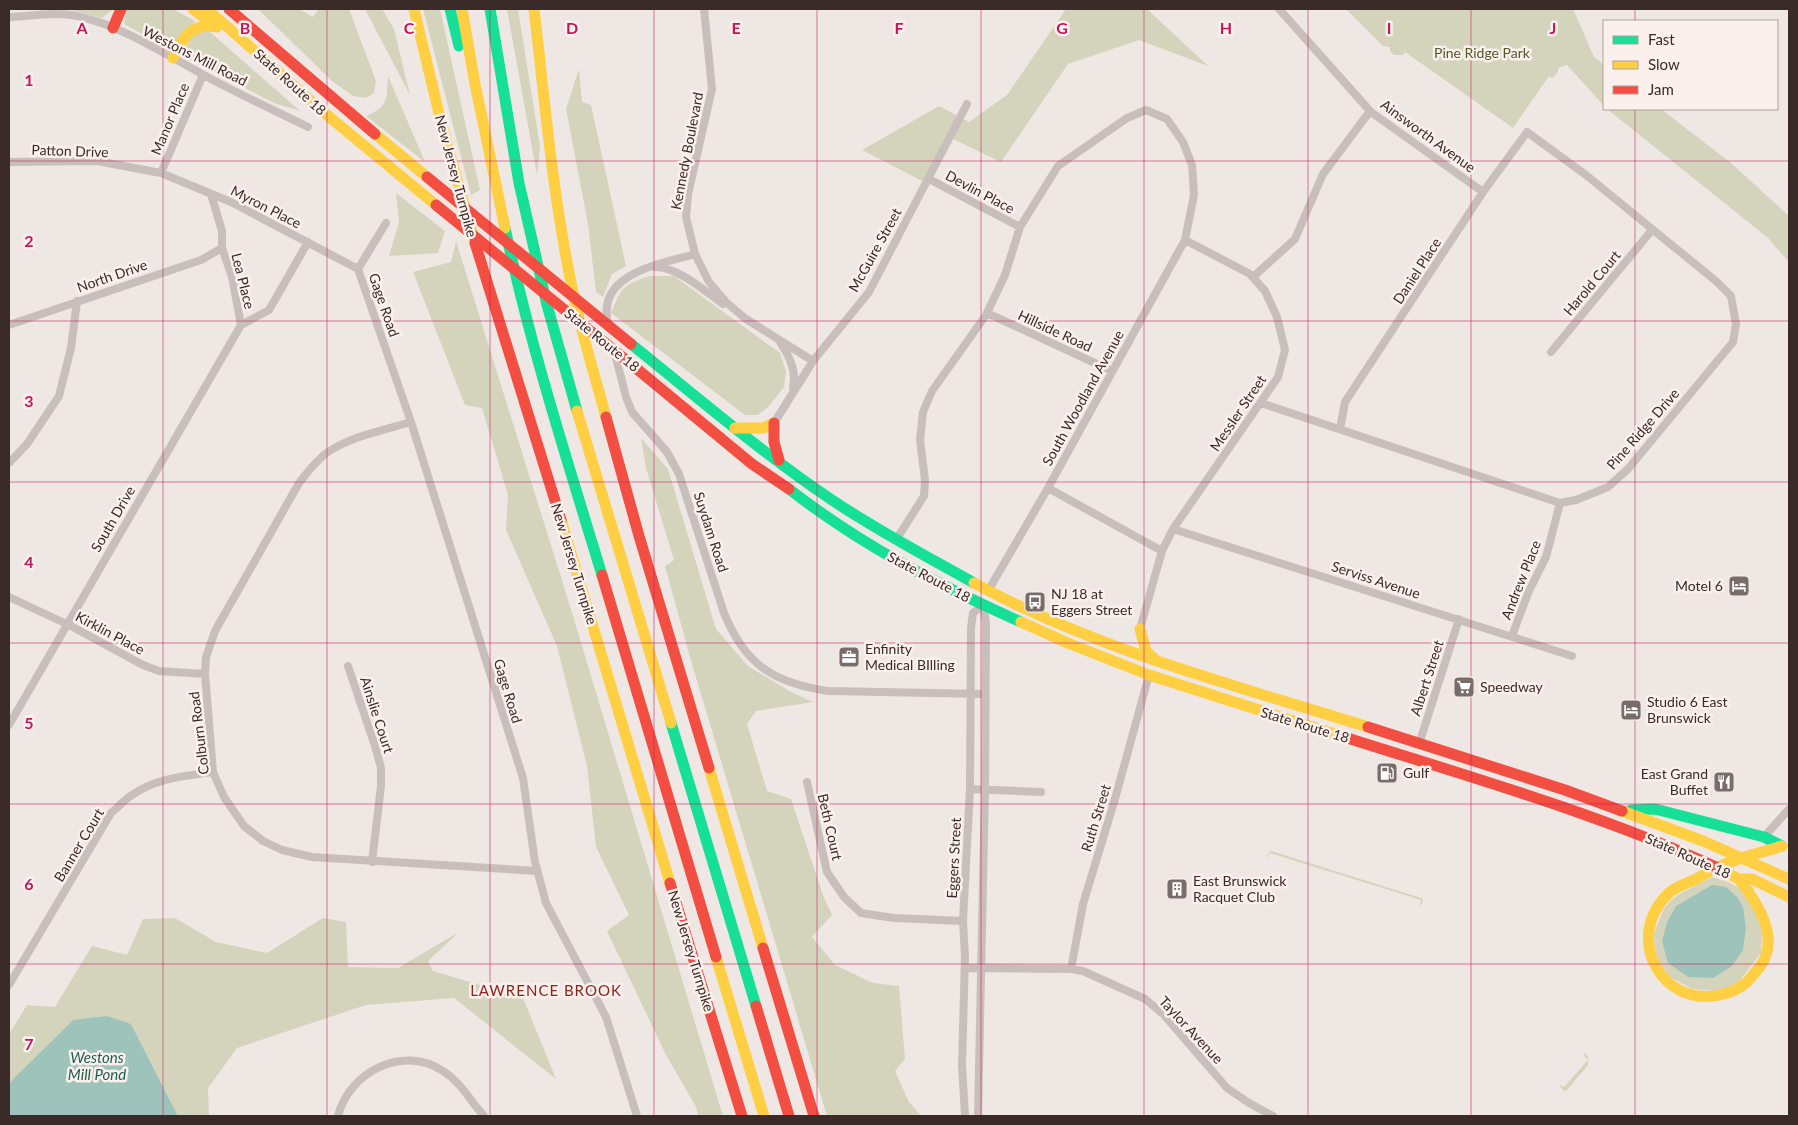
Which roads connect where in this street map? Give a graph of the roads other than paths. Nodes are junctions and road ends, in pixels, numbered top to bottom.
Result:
1 (121, 9) edge
2 (193, 9) edge
3 (207, 9) edge
4 (229, 9) edge
5 (245, 9) edge
6 (403, 9) edge
7 (414, 9) edge
8 (450, 9) edge
9 (462, 9) edge
10 (490, 9) edge
11 (534, 9) edge
12 (704, 9) edge
13 (1279, 9) edge
14 (9, 17) edge
15 (217, 27) junction
16 (113, 28) junction
17 (173, 58) junction
18 (294, 66) junction
19 (203, 75) junction
20 (475, 84) junction
21 (304, 96) junction
22 (967, 104) dead end
23 (1370, 111) junction
24 (308, 127) dead end
25 (1527, 132) joint
26 (450, 161) junction
27 (9, 162) edge
28 (161, 172) junction
29 (929, 179) junction
30 (1483, 192) junction
31 (211, 194) junction
32 (386, 223) dead end
33 (1020, 227) junction
34 (1652, 230) junction
35 (1185, 240) junction
36 (308, 242) junction
37 (222, 248) junction
38 (695, 254) junction
39 (648, 268) junction
40 (358, 269) junction
41 (1253, 277) junction
42 (77, 301) junction
43 (987, 313) junction
44 (746, 319) junction
45 (9, 325) edge
46 (241, 326) junction
47 (778, 338) junction
48 (1550, 352) dead end
49 (813, 361) junction
50 (1112, 372) junction
51 (791, 394) junction
52 (1261, 402) junction
53 (411, 422) junction
54 (774, 422) junction
55 (735, 428) junction
56 (1340, 429) junction
57 (779, 460) junction
58 (9, 463) edge
59 (1048, 488) junction
60 (1560, 503) junction
61 (1173, 529) junction
62 (896, 540) junction
63 (1162, 551) junction
64 (989, 591) junction
65 (9, 597) edge
66 (983, 605) junction
67 (1458, 620) junction
68 (67, 624) junction
69 (1140, 629) junction
70 (1512, 636) junction
71 (1117, 648) junction
72 (1572, 656) dead end
73 (1156, 660) junction
74 (348, 666) dead end
75 (205, 674) junction
76 (1149, 675) junction
77 (970, 694) junction
78 (985, 694) junction
79 (9, 726) edge
80 (1419, 744) junction
81 (213, 772) junction
82 (807, 782) dead end
83 (970, 789) junction
84 (985, 790) junction
85 (1041, 792) dead end
86 (1789, 809) edge
87 (1622, 810) junction
88 (1764, 837) junction
89 (372, 862) junction
90 (1736, 864) junction
91 (1717, 867) junction
92 (537, 871) junction
93 (1789, 879) edge
94 (1789, 897) edge
95 (964, 921) junction
96 (965, 968) junction
97 (981, 968) junction
98 (1071, 969) junction
99 (9, 985) edge
100 (962, 1064) junction
101 (979, 1066) junction
102 (338, 1116) edge
103 (484, 1116) edge
104 (637, 1116) edge
105 (742, 1116) edge
106 (764, 1116) edge
107 (789, 1116) edge
108 (814, 1116) edge
109 (965, 1116) edge
110 (978, 1116) edge
111 (1273, 1116) edge

1 - 16 highway
2 - 15 highway
3 - 21 highway, State Route 18
4 - 18 highway, State Route 18
5 - 18 highway
6 - 26 highway
7 - 26 highway, New Jersey Turnpike
8 - 20 highway
9 - 20 highway, New Jersey Turnpike
10 - 107 highway
11 - 108 highway
12 - 38 street, Kennedy Boulevard
13 - 23 street, Ainsworth Avenue
14 - 16 street, Westons Mill Road
15 - 17 highway
15 - 21 highway
16 - 17 street, Westons Mill Road
17 - 19 street, Westons Mill Road
18 - 55 highway, State Route 18, bridge
19 - 24 street, Westons Mill Road
19 - 28 street, Manor Place
20 - 106 highway, New Jersey Turnpike
21 - 66 highway, State Route 18, bridge
22 - 29 street, McGuire Street
23 - 30 street, Ainsworth Avenue
23 - 41 street
25 - 30 street, Daniel Place
25 - 34 street, Pine Ridge Drive
26 - 105 highway, New Jersey Turnpike
27 - 28 street, Patton Drive
28 - 31 street, Myron Place
29 - 33 street, Devlin Place
29 - 49 street, McGuire Street
30 - 56 street, Daniel Place
31 - 36 street, Myron Place
31 - 37 street, Lea Place
32 - 40 street
33 - 35 street, South Woodland Avenue
33 - 43 street
34 - 48 street, Harold Court
34 - 60 street, Pine Ridge Drive
35 - 41 street, Messler Street
35 - 50 street, South Woodland Avenue
36 - 40 street, Myron Place
36 - 46 street, Lea Place
37 - 42 street, North Drive
37 - 46 street, Lea Place
38 - 39 street, Suydam Road
38 - 44 street, Kennedy Boulevard
39 - 44 street
39 - 77 street, Suydam Road
40 - 53 street, Gage Road
41 - 52 street, Messler Street
42 - 45 street, North Drive
42 - 58 street
43 - 50 street, Hillside Road
43 - 62 street
44 - 47 street, Kennedy Boulevard
46 - 68 street, South Drive
47 - 49 street, Kennedy Boulevard
47 - 51 street
49 - 51 street, McGuire Street
50 - 59 street, South Woodland Avenue
51 - 54 street, McGuire Street
52 - 56 street
52 - 61 street, Messler Street
53 - 75 street, Colburn Road
53 - 92 street, Gage Road
54 - 55 highway
54 - 57 highway
55 - 57 highway, State Route 18
56 - 60 street
57 - 62 highway, State Route 18
59 - 63 street
59 - 64 street, South Woodland Avenue
60 - 70 street, Andrew Place
61 - 63 street, Messler Street
61 - 67 street, Serviss Avenue
62 - 64 highway, State Route 18
63 - 69 street, Messler Street
64 - 66 street, Eggers Street
64 - 71 highway, State Route 18
65 - 68 street, Kirklin Place
66 - 76 highway, State Route 18
66 - 77 street, Eggers Street
66 - 78 street, Eggers Street
67 - 70 street, Serviss Avenue
67 - 80 street, Albert Street
68 - 75 street, Kirklin Place
68 - 79 street, South Drive
69 - 71 highway
69 - 73 highway
70 - 72 street, Serviss Avenue
71 - 73 highway, State Route 18
73 - 80 highway, State Route 18
74 - 89 street, Ainslie Court
75 - 81 street, Colburn Road
76 - 91 highway, State Route 18
76 - 98 street, Ruth Street
77 - 78 street, Suydam Road
77 - 83 street, Eggers Street
78 - 84 street, Eggers Street
80 - 87 highway, State Route 18
81 - 89 street, Colburn Road
81 - 99 street, Banner Court
82 - 95 street, Beth Court
83 - 84 street
83 - 95 street, Eggers Street
84 - 85 street
84 - 97 street, Eggers Street
86 - 88 street
87 - 88 highway
87 - 90 highway, State Route 18
88 - 90 highway
88 - 90 highway
89 - 92 street, Colburn Road
90 - 91 highway, State Route 18
90 - 91 highway
90 - 93 highway, State Route 18
90 - 94 highway, State Route 18
92 - 104 street, Gage Road
95 - 96 street, Eggers Street
96 - 97 street, Taylor Avenue
96 - 100 street, Eggers Street
97 - 98 street, Taylor Avenue
97 - 101 street, Eggers Street
98 - 111 street, Taylor Avenue
100 - 101 street
100 - 109 street, Eggers Street
101 - 110 street, Eggers Street
102 - 103 street

